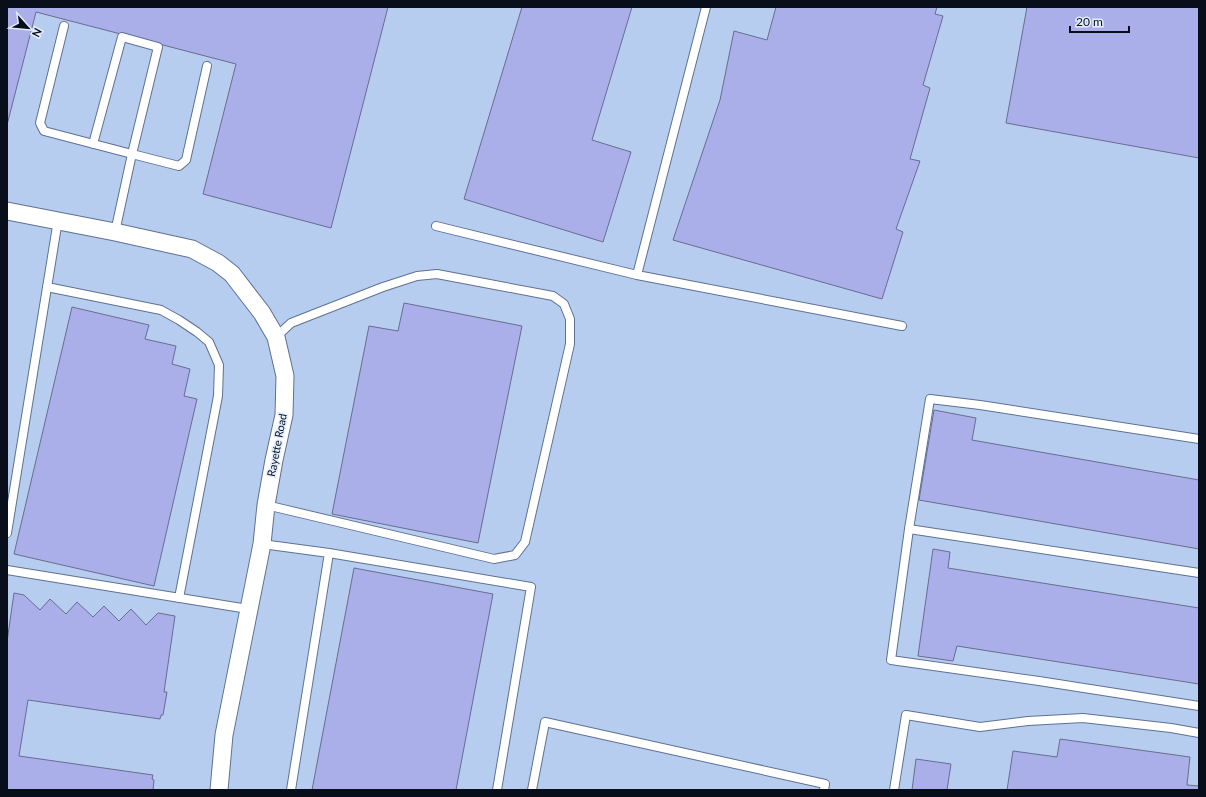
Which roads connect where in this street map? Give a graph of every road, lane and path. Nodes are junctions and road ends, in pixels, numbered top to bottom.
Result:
1 (706, 7) edge
2 (64, 26) dead end
3 (207, 66) dead end
4 (93, 144) junction
5 (132, 154) junction
6 (7, 211) edge
7 (58, 220) junction
8 (436, 226) dead end
9 (115, 232) junction
10 (637, 275) junction
11 (47, 287) junction
12 (902, 326) dead end
13 (276, 337) junction
14 (1199, 438) edge
15 (10, 498) edge
16 (266, 505) junction
17 (909, 529) junction
18 (7, 533) edge
19 (262, 544) junction
20 (329, 553) junction
21 (7, 570) edge
22 (1199, 573) edge
23 (179, 598) junction
24 (248, 609) junction
25 (1199, 706) edge
26 (1199, 733) edge
27 (218, 790) edge
28 (291, 790) edge
29 (497, 790) edge
30 (532, 790) edge
31 (824, 790) edge
32 (894, 790) edge

1 - 10 lane
2 - 4 lane
3 - 5 lane
4 - 5 lane
4 - 5 lane
5 - 9 lane
6 - 7 street, Rayette Road
7 - 9 street, Rayette Road
7 - 11 lane
8 - 10 lane
9 - 13 street, Rayette Road
10 - 12 lane
11 - 15 lane
11 - 23 lane
13 - 16 street, Rayette Road
13 - 16 lane
14 - 17 lane
15 - 18 lane
16 - 19 street, Rayette Road
17 - 22 lane
17 - 25 lane
19 - 20 lane
19 - 24 street, Rayette Road
20 - 28 lane
20 - 29 lane
21 - 23 lane
23 - 24 lane
24 - 27 street, Rayette Road
26 - 32 lane
30 - 31 lane

